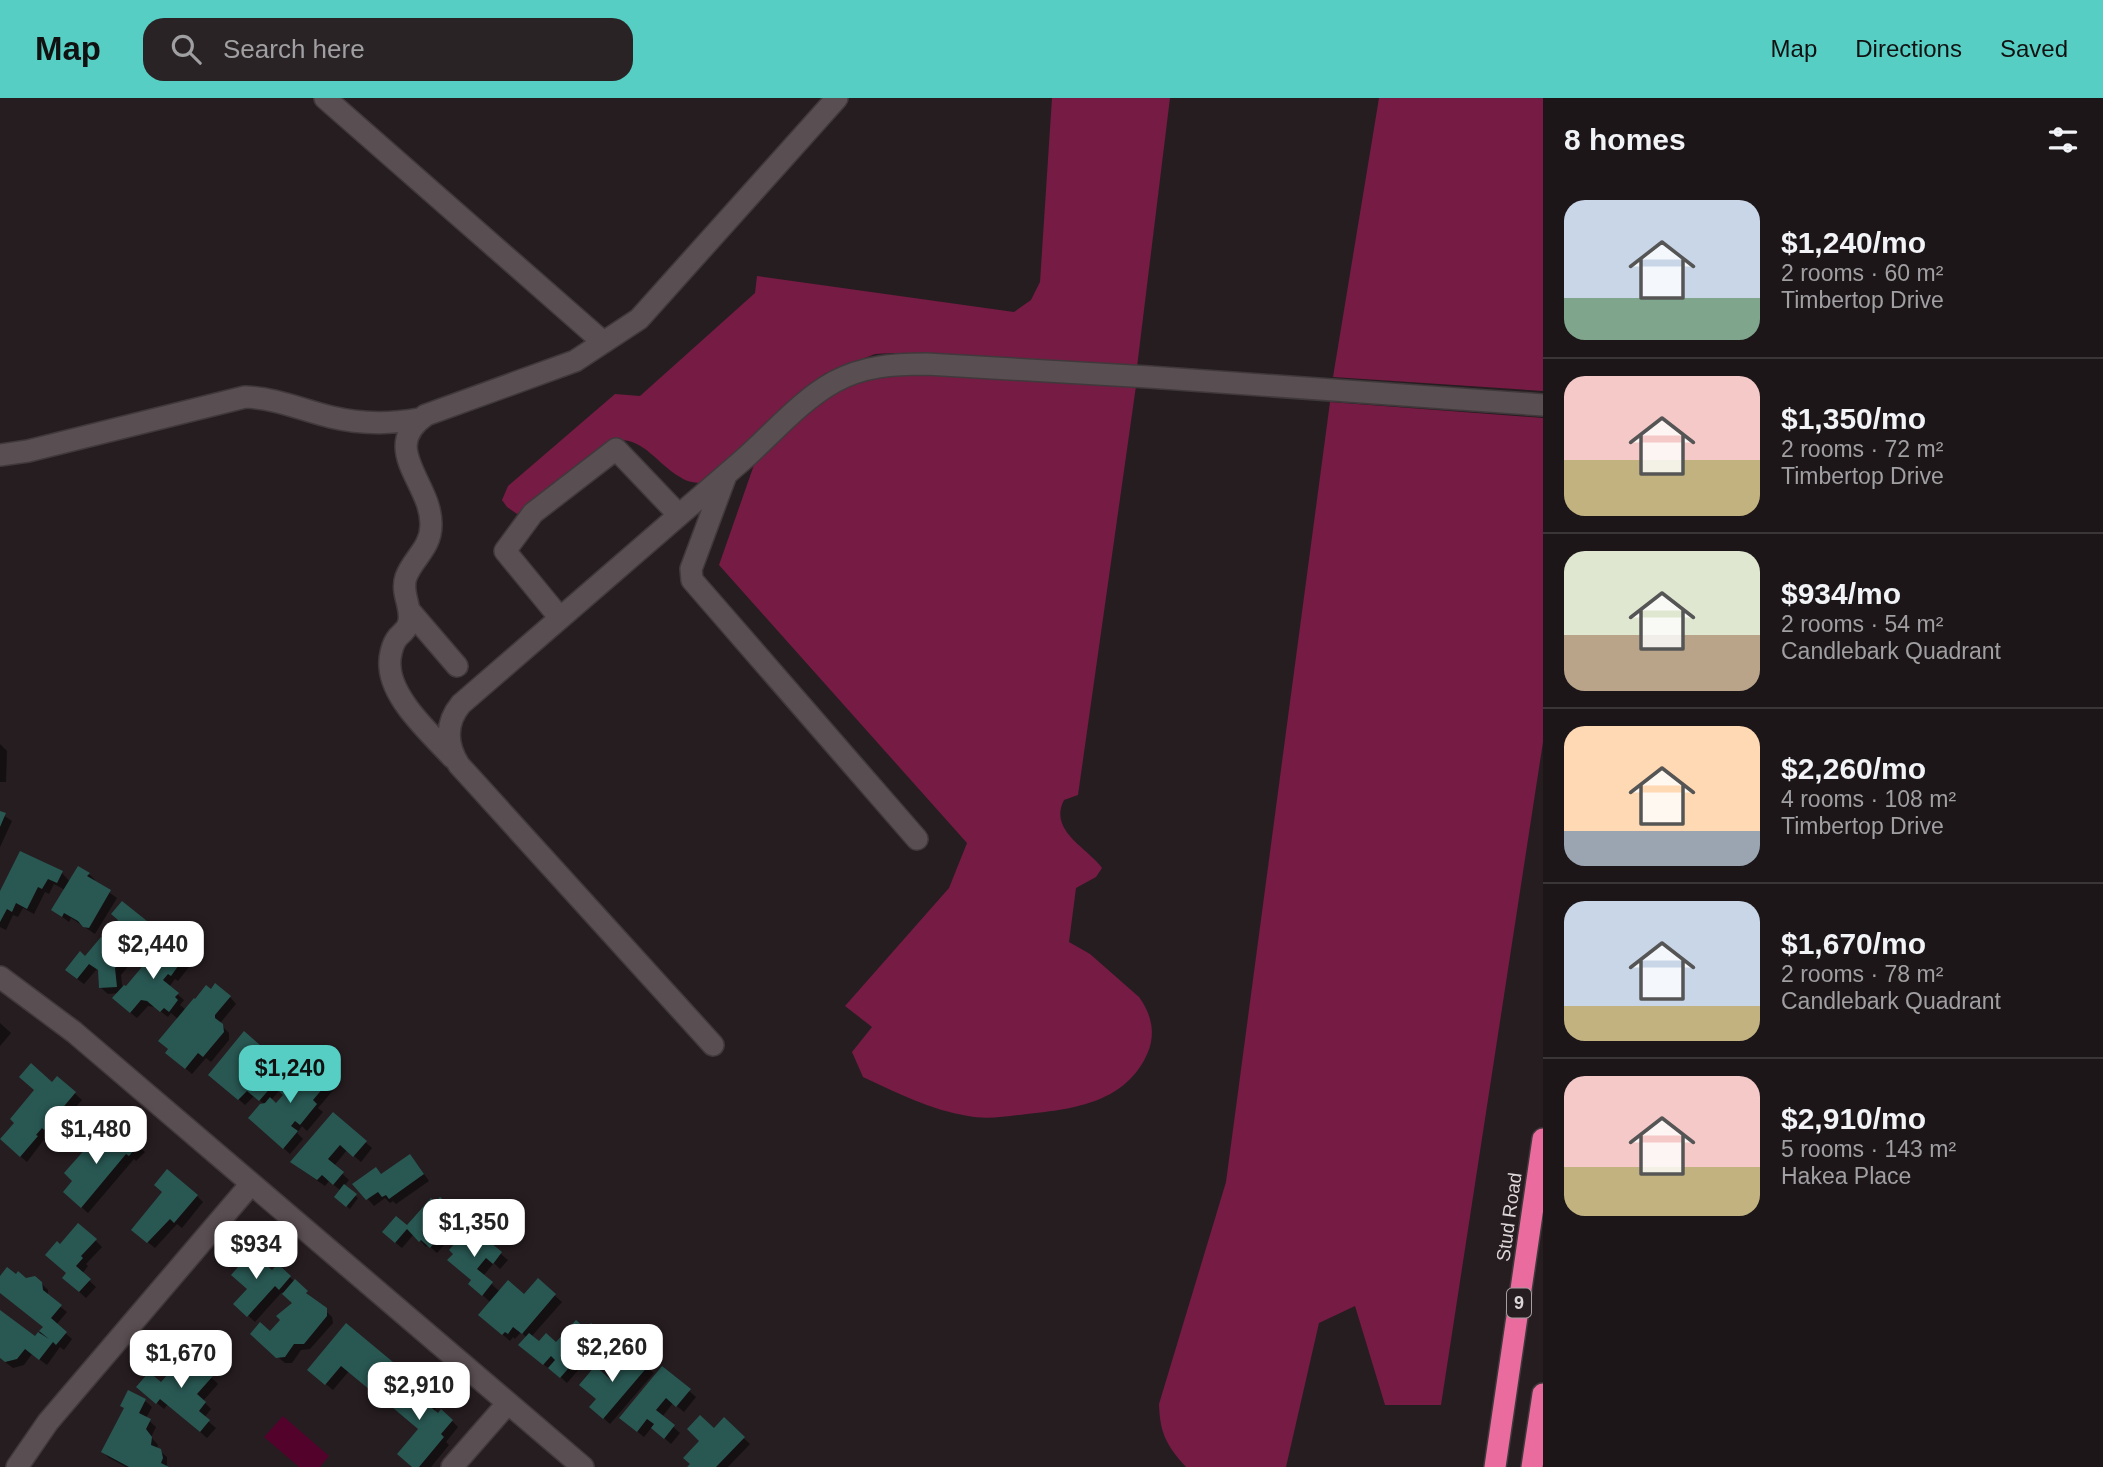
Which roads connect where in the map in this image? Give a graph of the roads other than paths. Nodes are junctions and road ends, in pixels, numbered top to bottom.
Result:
1 (325, 98) edge
2 (837, 98) edge
3 (603, 342) junction
4 (1543, 405) edge
5 (419, 419) junction
6 (0, 455) edge
7 (727, 473) junction
8 (678, 514) junction
9 (409, 610) junction
10 (560, 618) junction
11 (457, 666) dead end
12 (459, 765) junction
13 (917, 839) dead end
14 (0, 977) edge
15 (713, 1045) dead end
16 (1543, 1139) edge
17 (251, 1184) junction
18 (1539, 1192) edge
19 (1543, 1394) edge
20 (508, 1403) junction
21 (17, 1467) edge
22 (452, 1467) edge
23 (583, 1467) edge
24 (1495, 1467) edge
25 (1532, 1467) edge

1 - 3 street
2 - 3 street
3 - 5 street
4 - 7 street
5 - 6 street
5 - 9 street
7 - 8 street
7 - 13 street
8 - 10 street
8 - 10 street
9 - 11 street
9 - 12 street
10 - 12 street
12 - 15 street
14 - 17 street
16 - 18 highway, Stud Road / 9
17 - 20 street
17 - 21 street
18 - 24 highway, Stud Road / 9
19 - 25 highway
20 - 22 street
20 - 23 street

